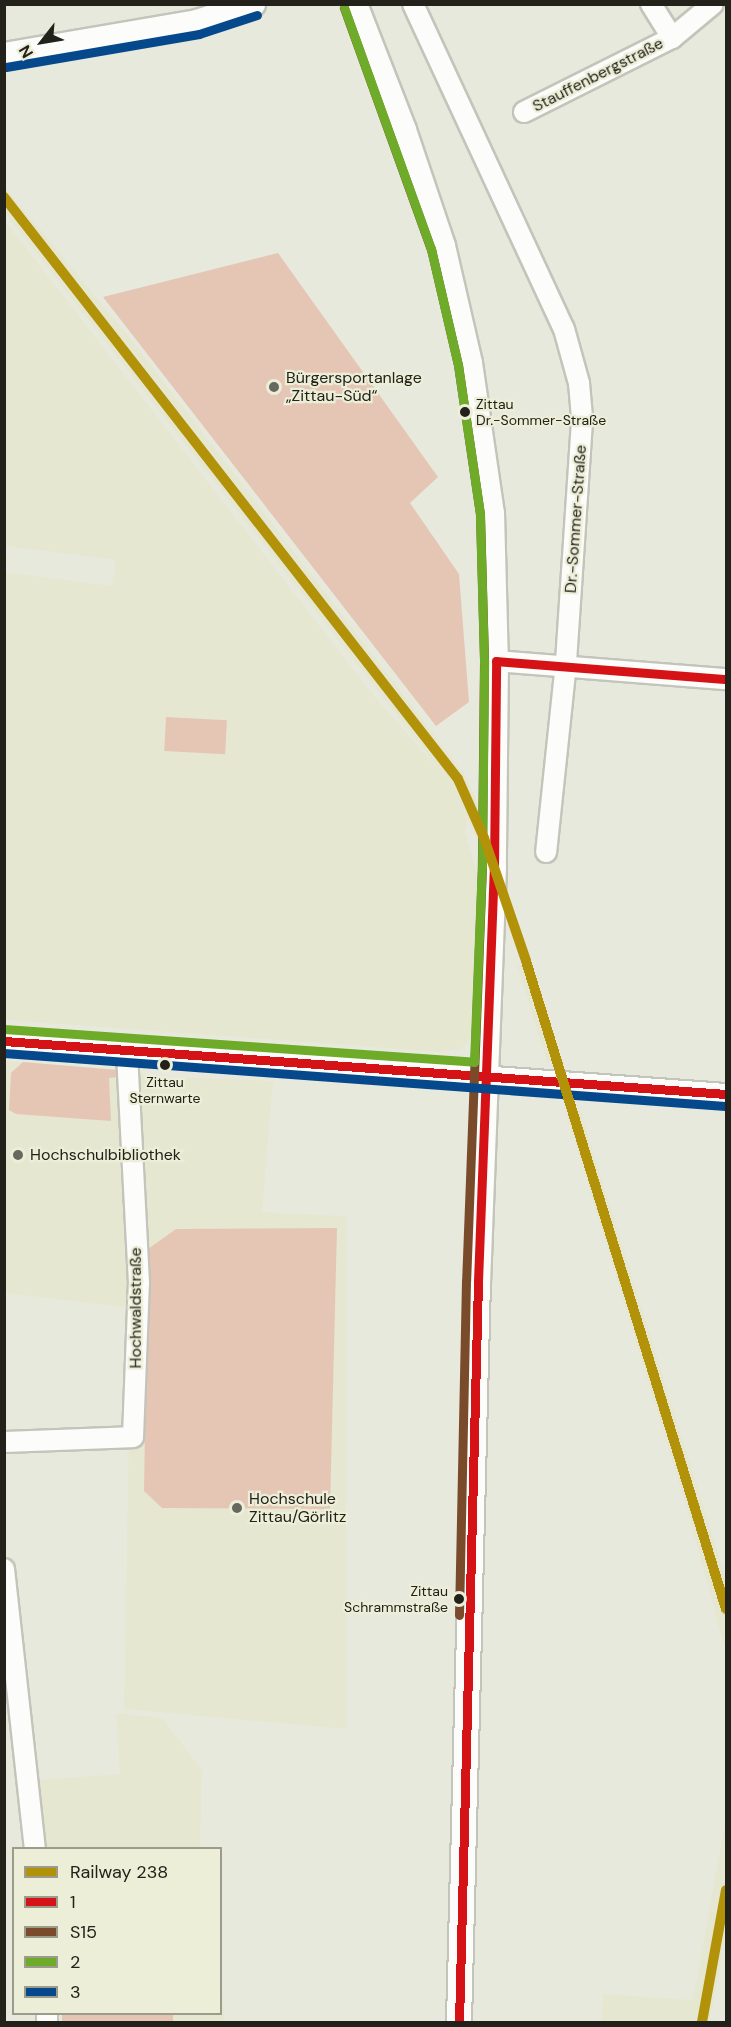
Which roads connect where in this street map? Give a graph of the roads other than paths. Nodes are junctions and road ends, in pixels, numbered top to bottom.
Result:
1 (253, 4) edge
2 (355, 4) edge
3 (413, 4) edge
4 (651, 4) edge
5 (714, 4) edge
6 (672, 38) junction
7 (4, 55) edge
8 (524, 112) dead end
9 (496, 661) junction
10 (566, 663) junction
11 (726, 679) edge
12 (546, 852) dead end
13 (4, 1041) edge
14 (127, 1051) junction
15 (486, 1075) junction
16 (726, 1094) edge
17 (4, 1442) edge
18 (4, 1569) edge
19 (35, 1847) edge
20 (459, 2022) edge

1 - 7 main road
2 - 9 main road
3 - 10 street, Dr.-Sommer-Straße
4 - 6 street, Stauffenbergstraße
5 - 6 street, Stauffenbergstraße
6 - 8 street, Stauffenbergstraße
9 - 10 street
9 - 15 main road
10 - 11 street
10 - 12 street, Dr.-Sommer-Straße
13 - 14 street
14 - 15 street
14 - 17 street, Hochwaldstraße
15 - 16 street
15 - 20 main road
18 - 19 street

